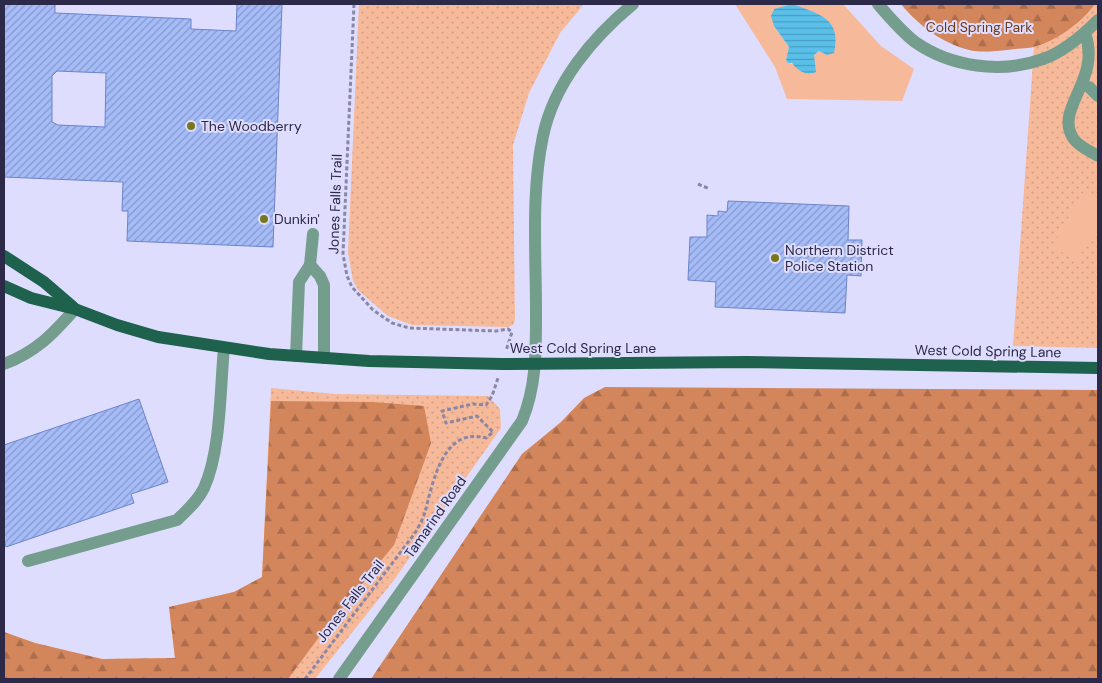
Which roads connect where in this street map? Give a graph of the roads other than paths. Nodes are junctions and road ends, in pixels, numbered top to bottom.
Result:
1 (633, 4) edge
2 (878, 4) edge
3 (1098, 20) edge
4 (1085, 33) junction
5 (1093, 92) edge
6 (1098, 156) edge
7 (313, 234) dead end
8 (4, 256) edge
9 (310, 265) junction
10 (4, 286) edge
11 (75, 309) junction
12 (224, 348) junction
13 (296, 356) junction
14 (324, 358) junction
15 (4, 364) edge
16 (536, 364) junction
17 (1098, 368) edge
18 (28, 561) dead end
19 (339, 679) edge

1 - 16 street, Tamarind Road
2 - 4 street
3 - 4 street
4 - 5 street
5 - 6 street
7 - 9 street
8 - 11 main road, West Cold Spring Lane
9 - 13 street
9 - 14 street
10 - 11 main road, West Cold Spring Lane
11 - 12 main road, West Cold Spring Lane
11 - 15 street
12 - 13 main road, West Cold Spring Lane
12 - 18 street
13 - 14 main road, West Cold Spring Lane
14 - 16 main road, West Cold Spring Lane
16 - 17 main road, West Cold Spring Lane
16 - 19 street, Tamarind Road

